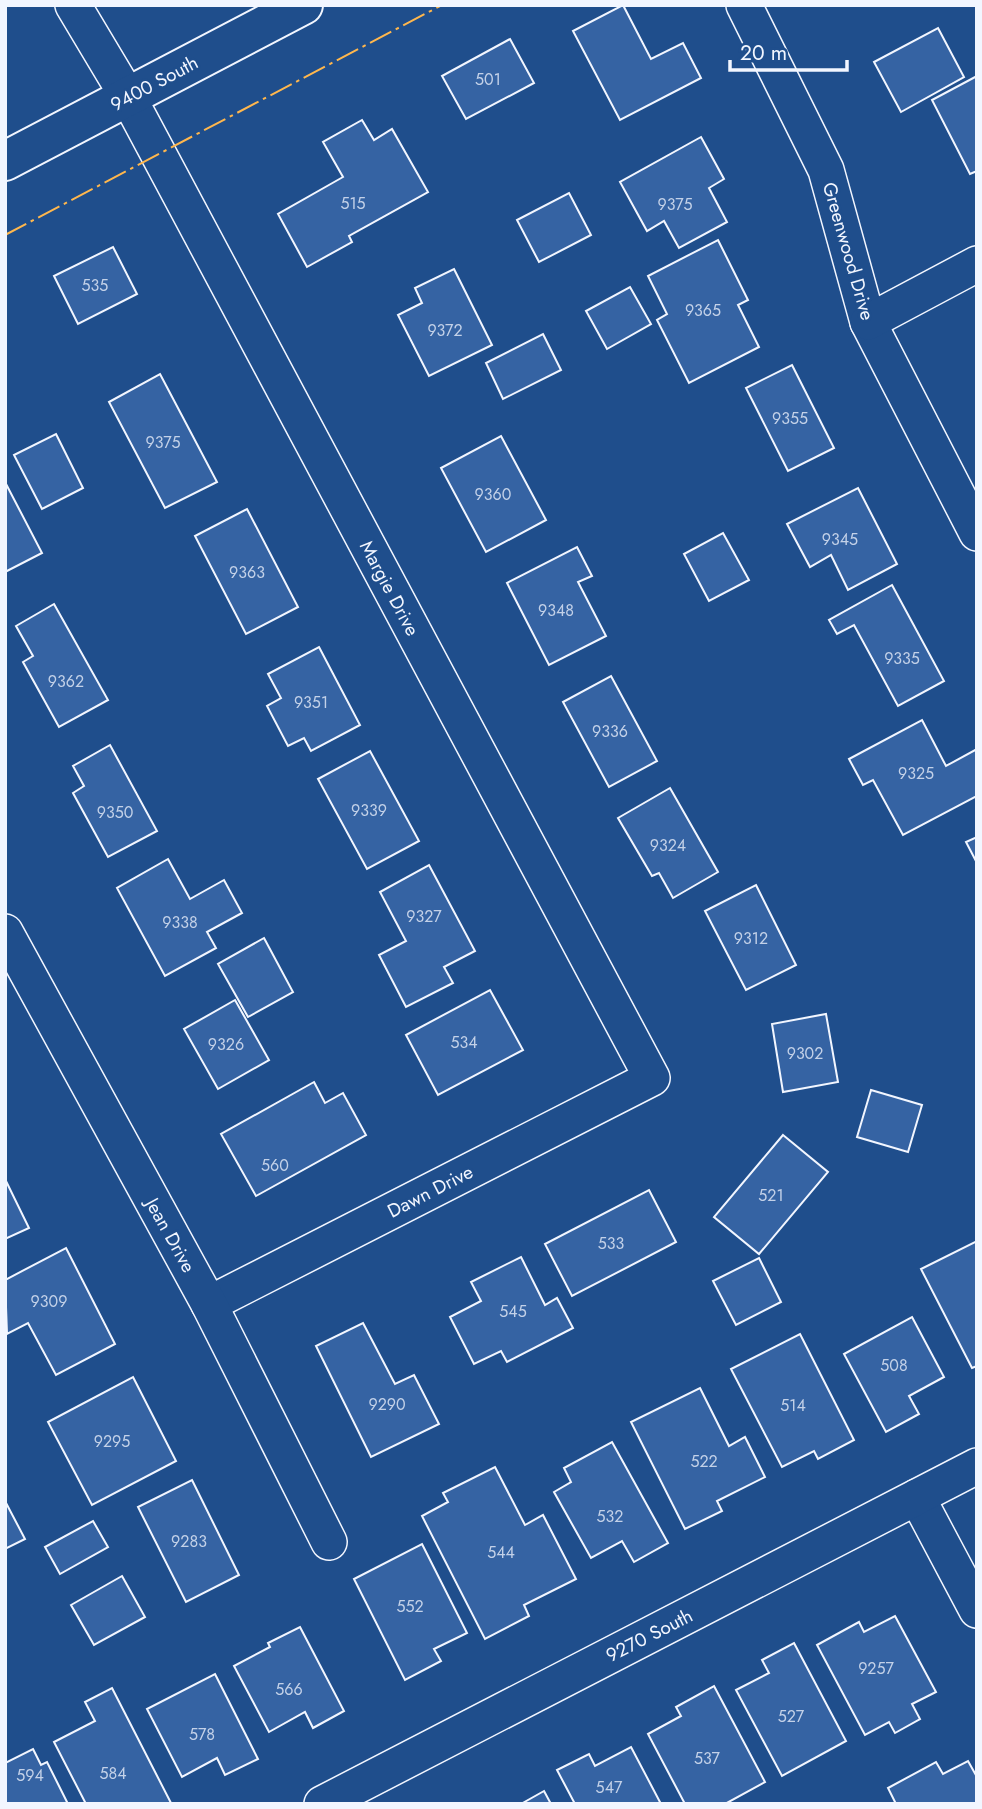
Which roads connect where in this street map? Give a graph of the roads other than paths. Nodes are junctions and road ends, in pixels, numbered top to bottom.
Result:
1 (72, 5) edge
2 (303, 5) edge
3 (744, 5) edge
4 (128, 97) junction
5 (5, 161) edge
6 (977, 264) edge
7 (868, 322) junction
8 (977, 533) edge
9 (5, 932) edge
10 (652, 1078) joint
11 (209, 1304) junction
12 (977, 1466) edge
13 (918, 1497) junction
14 (330, 1542) dead end
15 (977, 1610) edge
16 (322, 1804) edge

1 - 4 street, Margie Drive
2 - 4 street, 9400 South
3 - 7 street, Greenwood Drive
4 - 5 street, 9400 South
4 - 10 street, Margie Drive
6 - 7 street
7 - 8 street, Greenwood Drive
9 - 11 street, Jean Drive
10 - 11 street, Dawn Drive
11 - 14 street, Jean Drive
12 - 13 street, 9270 South
13 - 15 street
13 - 16 street, 9270 South

